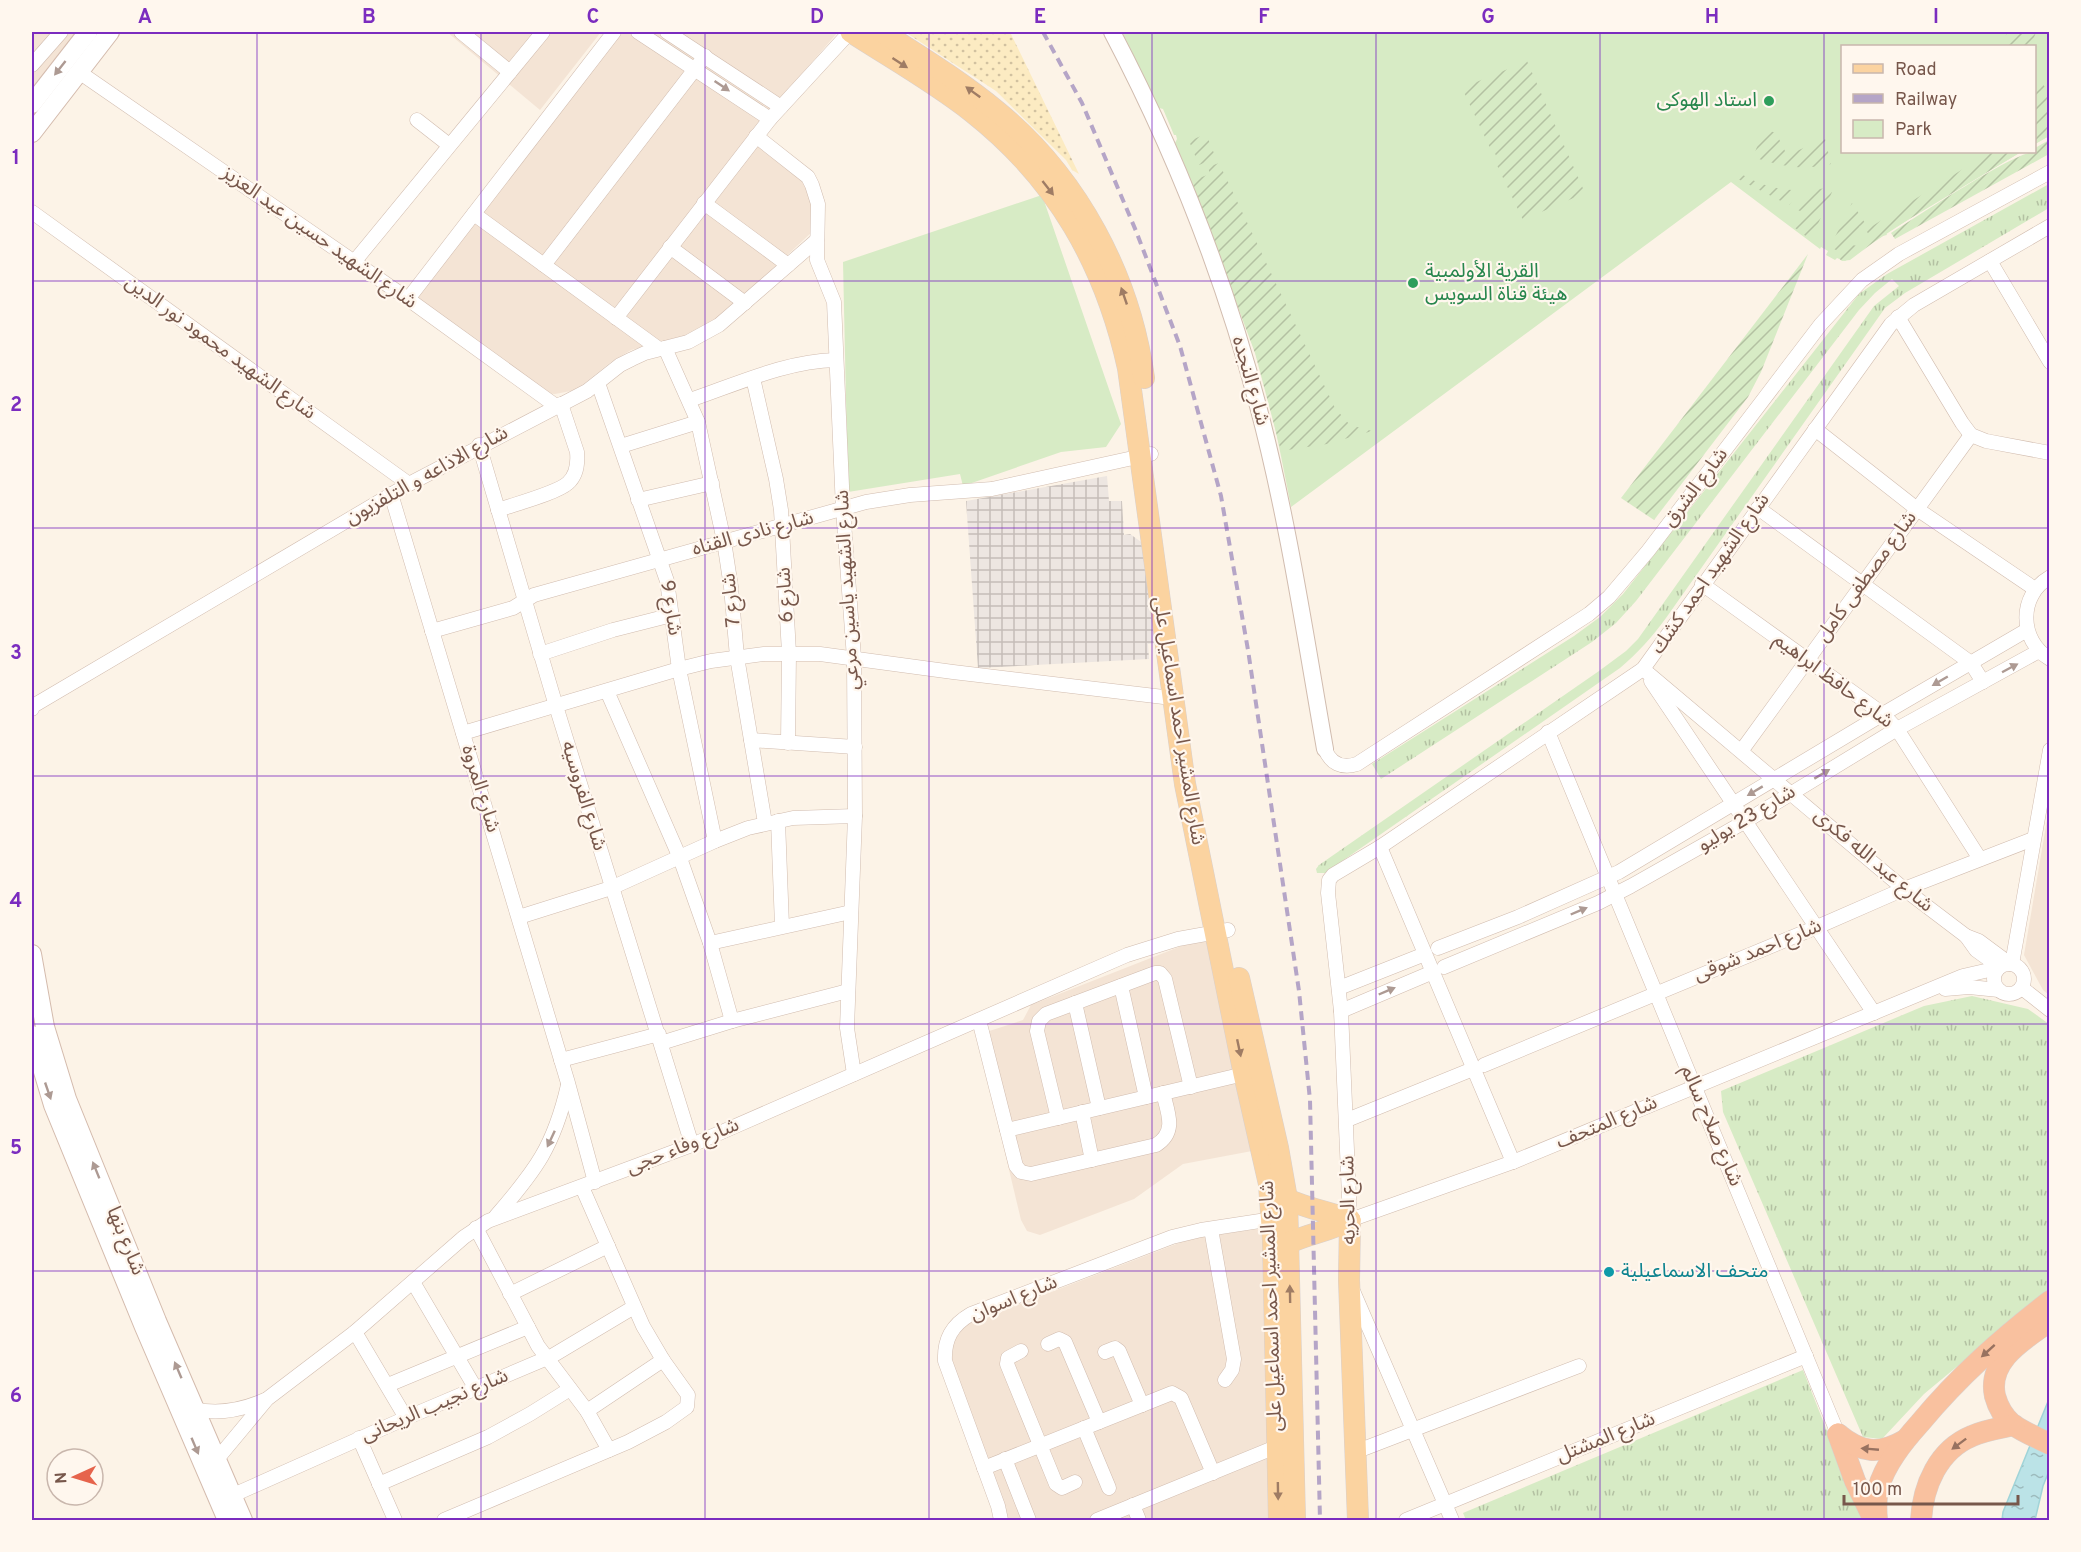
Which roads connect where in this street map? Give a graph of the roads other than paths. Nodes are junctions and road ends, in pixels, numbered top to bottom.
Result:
1 (61, 32) edge
2 (88, 32) edge
3 (110, 32) edge
4 (543, 32) edge
5 (614, 32) edge
6 (638, 32) edge
7 (667, 32) edge
8 (850, 32) edge
9 (882, 32) edge
10 (1112, 32) edge
11 (464, 33) edge
12 (705, 56) junction
13 (32, 65) edge
14 (695, 68) junction
15 (79, 72) junction
16 (510, 72) junction
17 (32, 104) edge
18 (781, 107) junction
19 (770, 119) junction
20 (417, 120) dead end
21 (998, 122) junction
22 (32, 133) edge
23 (756, 136) junction
24 (449, 145) junction
25 (2049, 172) edge
26 (704, 203) junction
27 (32, 212) edge
28 (474, 214) junction
29 (2049, 226) edge
30 (817, 240) junction
31 (670, 247) junction
32 (1990, 261) junction
33 (354, 262) junction
34 (544, 265) junction
35 (788, 266) junction
36 (408, 299) junction
37 (745, 303) junction
38 (1898, 317) junction
39 (616, 318) junction
40 (662, 349) junction
41 (836, 360) junction
42 (2049, 362) edge
43 (753, 378) junction
44 (598, 383) junction
45 (690, 400) junction
46 (559, 405) junction
47 (698, 422) junction
48 (1815, 429) junction
49 (1971, 435) junction
50 (479, 446) junction
51 (621, 446) junction
52 (2049, 453) edge
53 (1146, 455) junction
54 (712, 483) junction
55 (409, 484) junction
56 (391, 494) junction
57 (639, 500) junction
58 (1758, 508) junction
59 (843, 509) junction
60 (1917, 509) junction
61 (498, 510) junction
62 (782, 527) junction
63 (724, 541) junction
64 (660, 559) junction
65 (2049, 577) edge
66 (1702, 584) junction
67 (1861, 585) junction
68 (2035, 589) junction
69 (525, 601) junction
70 (672, 615) junction
71 (2027, 630) junction
72 (432, 631) junction
73 (1168, 632) junction
74 (789, 653) junction
75 (540, 654) junction
76 (2044, 655) edge
77 (737, 657) junction
78 (854, 658) junction
79 (1806, 660) junction
80 (1971, 663) junction
81 (679, 669) junction
82 (1643, 669) junction
83 (1983, 682) junction
84 (607, 691) junction
85 (1172, 698) junction
86 (556, 706) junction
87 (32, 707) edge
88 (1883, 714) junction
89 (1897, 729) junction
90 (1548, 732) junction
91 (463, 733) junction
92 (751, 740) junction
93 (788, 743) junction
94 (855, 747) junction
95 (1325, 749) joint
96 (1742, 750) junction
97 (2049, 750) edge
98 (1775, 779) junction
99 (1792, 793) junction
100 (2045, 803) edge
101 (1733, 804) junction
102 (1195, 808) junction
103 (855, 816) junction
104 (1746, 821) junction
105 (772, 822) junction
106 (2033, 839) junction
107 (715, 841) junction
108 (1380, 847) junction
109 (680, 858) junction
110 (1980, 859) junction
111 (1608, 878) junction
112 (1329, 880) joint
113 (611, 888) junction
114 (1904, 889) junction
115 (1615, 894) junction
116 (851, 912) junction
117 (519, 917) junction
118 (1518, 917) junction
119 (782, 926) junction
120 (1817, 927) junction
121 (1221, 931) junction
122 (1525, 933) junction
123 (710, 943) junction
124 (1438, 948) dead end
125 (32, 954) edge
126 (1425, 954) junction
127 (2005, 966) junction
128 (1439, 969) junction
129 (1121, 986) junction
130 (1339, 988) junction
131 (2022, 988) junction
132 (1998, 990) junction
133 (848, 991) junction
134 (1928, 992) junction
135 (1655, 993) junction
136 (1075, 1003) junction
137 (2049, 1010) edge
138 (1341, 1011) junction
139 (1874, 1013) junction
140 (979, 1020) junction
141 (732, 1021) junction
142 (32, 1035) edge
143 (660, 1038) junction
144 (561, 1060) junction
145 (1479, 1067) junction
146 (854, 1074) junction
147 (1244, 1074) junction
148 (568, 1083) junction
149 (1191, 1087) junction
150 (1694, 1087) junction
151 (1163, 1093) junction
152 (1146, 1097) junction
153 (1099, 1108) junction
154 (1082, 1112) junction
155 (1058, 1118) junction
156 (1347, 1120) junction
157 (1007, 1130) junction
158 (692, 1145) junction
159 (1092, 1160) junction
160 (1513, 1162) junction
161 (589, 1184) junction
162 (1287, 1199) junction
163 (494, 1218) junction
164 (1273, 1219) junction
165 (1350, 1220) junction
166 (477, 1228) junction
167 (1210, 1229) junction
168 (1289, 1243) junction
169 (608, 1246) junction
170 (1349, 1280) junction
171 (413, 1282) junction
172 (510, 1294) junction
173 (2049, 1301) edge
174 (634, 1307) junction
175 (2049, 1321) edge
176 (150, 1324) junction
177 (528, 1327) junction
178 (355, 1332) junction
179 (1048, 1344) dead end
180 (1021, 1351) dead end
181 (1105, 1352) dead end
182 (457, 1356) junction
183 (1806, 1356) junction
184 (547, 1359) junction
185 (663, 1360) junction
186 (1579, 1365) dead end
187 (1225, 1380) dead end
188 (388, 1385) junction
189 (476, 1389) junction
190 (570, 1389) junction
191 (267, 1400) junction
192 (1142, 1405) junction
193 (194, 1409) junction
194 (587, 1411) junction
195 (406, 1418) junction
196 (1099, 1422) junction
197 (2015, 1426) junction
198 (1084, 1428) junction
199 (1413, 1431) junction
200 (1838, 1434) junction
201 (359, 1438) junction
202 (1905, 1440) junction
203 (1285, 1443) junction
204 (2049, 1444) edge
205 (1041, 1445) junction
206 (609, 1450) junction
207 (1355, 1452) junction
208 (1005, 1460) junction
209 (211, 1466) junction
210 (984, 1468) junction
211 (1213, 1473) junction
212 (1075, 1482) dead end
213 (379, 1484) junction
214 (1109, 1488) dead end
215 (231, 1496) junction
216 (1445, 1504) junction
217 (1133, 1506) junction
218 (227, 1521) edge
219 (243, 1521) edge
220 (395, 1521) edge
221 (444, 1521) edge
222 (1001, 1521) edge
223 (1029, 1521) edge
224 (1096, 1521) edge
225 (1139, 1521) edge
226 (1279, 1521) edge
227 (1295, 1521) edge
228 (1358, 1521) edge
229 (1406, 1521) edge
230 (1452, 1521) edge
231 (1876, 1521) edge
232 (1921, 1521) edge

1 - 13 street
2 -> 17 main road
3 - 15 main road
4 - 16 street
5 - 28 street
6 - 14 street
7 - 12 street
8 - 18 street
8 -> 21 main road, شارع المشير احمد اسماعيل على
21 -> 9 main road, شارع المشير احمد اسماعيل على
10 - 95 street, شارع النجده
11 - 16 street
12 - 14 street
12 - 18 street
14 -> 19 street
14 - 34 street
15 - 22 main road
15 - 33 street, شارع الشهيد حسين عبد العزيز
16 - 24 street
18 - 19 street
19 - 23 street
20 - 24 street
21 - 53 main road, شارع المشير احمد اسماعيل على
23 - 26 street
23 - 30 street, شارع الشهيد ياسين مرعي
24 - 33 street
25 - 95 street, شارع الشرق
26 - 31 street
26 - 35 street
27 - 55 street, شارع الشهيد محمود نور الدين
28 - 34 street
28 - 36 street
29 - 32 street, شارع الشهيد احمد كشك
30 - 35 street, شارع الاذاعه و التلفزيون
30 - 41 street, شارع الشهيد ياسين مرعي
31 - 37 street
31 - 39 street
32 - 38 street, شارع الشهيد احمد كشك
32 - 42 street
33 - 36 street, شارع الشهيد حسين عبد العزيز
34 - 39 street
35 - 37 street, شارع الاذاعه و التلفزيون
36 - 46 street, شارع الشهيد حسين عبد العزيز
37 - 40 street, شارع الاذاعه و التلفزيون
38 - 48 street, شارع الشهيد احمد كشك
38 - 49 street
39 - 40 street
40 - 44 street, شارع الاذاعه و التلفزيون
40 - 45 street, شارع 7
41 - 43 street
41 - 59 street, شارع الشهيد ياسين مرعي
43 - 45 street
43 - 62 street, شارع 6
44 - 46 street, شارع الاذاعه و التلفزيون
44 - 51 street, شارع 9
45 - 47 street, شارع 7
46 - 50 street, شارع الاذاعه و التلفزيون
46 - 61 street
47 - 51 street
47 - 54 street, شارع 7
48 - 58 street, شارع الشهيد احمد كشك
48 - 60 street
49 - 52 street
49 - 60 street, شارع مصطفى كامل
50 - 55 street, شارع الاذاعه و التلفزيون
50 - 61 street, شارع الفروسيه
51 - 57 street, شارع 9
53 - 59 street, شارع نادى القناه
53 - 73 main road, شارع المشير احمد اسماعيل على
54 - 57 street
54 - 63 street, شارع 7
55 - 56 street, شارع الاذاعه و التلفزيون
56 - 72 street, شارع المروة
56 - 87 street, شارع الاذاعه و التلفزيون
57 - 64 street, شارع 9
58 - 66 street, شارع الشهيد احمد كشك
58 - 67 street
59 - 62 street, شارع نادى القناه
59 - 78 street, شارع الشهيد ياسين مرعي
60 - 67 street, شارع مصطفى كامل
60 - 68 street
61 - 69 street, شارع الفروسيه
62 - 63 street, شارع نادى القناه
62 - 74 street, شارع 6
63 - 64 street, شارع نادى القناه
63 - 77 street, شارع 7
64 - 69 street, شارع نادى القناه
64 - 70 street, شارع 9
65 - 68 street
66 - 79 street, شارع حافظ ابراهيم
66 - 82 street, شارع الشهيد احمد كشك
67 - 79 street, شارع مصطفى كامل
67 - 80 street
68 - 71 street
69 - 72 street, شارع نادى القناه
69 - 75 street, شارع الفروسيه
70 - 75 street
70 - 81 street, شارع 9
71 - 76 street
71 - 80 street, شارع 23 يوليو
72 - 91 street, شارع المروة
73 - 85 main road, شارع المشير احمد اسماعيل على
73 - 102 main road, شارع المشير احمد اسماعيل على
74 - 77 street
74 - 78 street
74 - 93 street, شارع 6
75 - 86 street, شارع الفروسيه
83 -> 76 street, شارع 23 يوليو
77 - 81 street
77 - 92 street, شارع 7
78 - 85 street
78 - 94 street, شارع الشهيد ياسين مرعي
79 - 88 street, شارع حافظ ابراهيم
79 - 96 street, شارع مصطفى كامل
80 - 83 street
80 -> 88 street, شارع 23 يوليو
81 - 84 street
81 - 107 street, شارع 9
82 - 90 street, شارع الشهيد احمد كشك
82 - 96 street, شارع عبد الله فكرى
82 - 101 street
83 - 89 street, شارع 23 يوليو
84 - 86 street
84 - 109 street
85 - 102 main road, شارع المشير احمد اسماعيل على
86 - 91 street
86 - 113 street, شارع الفروسيه
88 - 89 street, شارع حافظ ابراهيم
88 - 98 street, شارع 23 يوليو
99 -> 89 street, شارع 23 يوليو
89 - 110 street, شارع حافظ ابراهيم
90 - 108 street, شارع الشهيد احمد كشك
90 - 111 street, شارع صلاح سالم
91 - 117 street, شارع المروة
92 - 93 street
92 - 105 street, شارع 7
93 - 94 street
94 - 103 street, شارع الشهيد ياسين مرعي
96 - 98 street, شارع عبد الله فكرى
97 - 100 street
98 - 99 street, شارع عبد الله فكرى
98 -> 101 street, شارع 23 يوليو
99 - 104 street, شارع 23 يوليو
99 - 114 street, شارع عبد الله فكرى
100 - 106 street
101 - 104 street
101 - 111 street, شارع 23 يوليو
102 - 121 main road, شارع المشير احمد اسماعيل على
103 - 105 street
103 - 116 street, شارع الشهيد ياسين مرعي
104 - 115 street, شارع 23 يوليو
104 - 120 street
105 - 107 street
105 - 119 street, شارع 7
106 - 110 street, شارع احمد شوقى
106 - 127 street
107 - 109 street
108 - 112 street, شارع الشهيد احمد كشك
108 - 126 street
109 - 113 street
109 - 123 street
110 - 114 street, شارع احمد شوقى
111 - 115 street, شارع صلاح سالم
111 - 118 street, شارع 23 يوليو
112 - 130 street, شارع الحريه
113 - 117 street
113 - 143 street, شارع الفروسيه
114 - 120 street, شارع احمد شوقى
114 - 127 street, شارع عبد الله فكرى
122 -> 115 street, شارع 23 يوليو
115 - 135 street, شارع صلاح سالم
116 - 119 street
116 - 133 street, شارع الشهيد ياسين مرعي
117 - 144 street, شارع المروة
118 - 122 street
118 - 124 street, شارع 23 يوليو
119 - 123 street
120 - 135 street, شارع احمد شوقى
120 - 139 street
121 - 140 street, شارع وفاء حجى
121 -> 147 main road, شارع المشير احمد اسماعيل على
121 - 162 main road, شارع المشير احمد اسماعيل على
122 - 128 street, شارع 23 يوليو
123 - 141 street
176 -> 125 main road, شارع بنها
126 - 128 street
126 - 130 street
127 - 131 street
127 - 132 street
127 - 134 street, شارع المتحف
138 -> 128 street, شارع 23 يوليو
128 - 145 street
129 - 136 street
129 - 149 street
129 - 152 street
130 - 138 street, شارع الحريه
131 - 132 street
131 - 137 street
132 - 134 street, شارع المتحف
133 - 141 street
133 - 146 street, شارع الشهيد ياسين مرعي
134 - 139 street, شارع المتحف
135 - 145 street, شارع احمد شوقى
135 - 150 street, شارع صلاح سالم
136 - 153 street
136 - 155 street
138 - 156 street, شارع الحريه
139 - 150 street, شارع المتحف
140 - 146 street, شارع وفاء حجى
140 - 157 street
141 - 143 street
142 -> 176 main road, شارع بنها
143 - 144 street
143 - 158 street, شارع الفروسيه
144 - 148 street, شارع المروة
145 - 156 street, شارع احمد شوقى
145 - 160 street
146 - 158 street, شارع وفاء حجى
147 - 149 street
147 - 164 main road, شارع المشير احمد اسماعيل على
148 - 161 street, شارع المروة
148 -> 163 street, شارع المروة
149 - 151 street
150 - 160 street, شارع المتحف
150 - 183 street, شارع صلاح سالم
151 - 152 street
151 - 159 street
152 - 153 street
153 - 154 street
154 - 155 street
154 - 159 street
155 - 157 street
156 - 165 street, شارع الحريه
157 - 159 street
158 - 161 street, شارع وفاء حجى
160 - 165 street, شارع المتحف
161 - 163 street, شارع وفاء حجى
161 - 169 street, شارع المروة
162 - 165 main road
162 - 168 main road, شارع المشير احمد اسماعيل على
163 - 166 street, شارع وفاء حجى
164 - 167 street, شارع اسوان
164 - 203 main road, شارع المشير احمد اسماعيل على
165 - 168 main road
165 - 170 main road, شارع الحريه
166 - 171 street, شارع وفاء حجى
166 - 172 street
167 - 187 street
167 - 210 street, شارع اسوان
203 -> 168 main road, شارع المشير احمد اسماعيل على
169 - 172 street
169 - 174 street, شارع المروة
170 - 199 street
170 - 207 main road, شارع الحريه
171 - 178 street, شارع وفاء حجى
171 - 182 street
172 - 177 street
173 -> 202 highway
174 - 184 street, شارع نجيب الريحانى
174 - 185 street, شارع المروة
175 - 197 highway
193 -> 176 main road, شارع بنها
176 -> 209 main road, شارع بنها
177 - 182 street
177 - 184 street
178 - 188 street
178 - 191 street, شارع وفاء حجى
179 - 196 street
180 - 205 street
181 - 192 street
182 - 188 street
182 - 189 street
183 - 200 street, شارع صلاح سالم
183 - 216 street, شارع المشتل
184 - 189 street, شارع نجيب الريحانى
184 - 190 street
185 - 194 street
185 - 206 street, شارع المروة
186 - 199 street
188 - 195 street
189 - 195 street, شارع نجيب الريحانى
190 - 194 street
190 - 213 street
191 - 193 street
191 - 209 street, شارع وفاء حجى
192 - 196 street
192 - 211 street
193 - 209 main road, شارع بنها
194 - 206 street
195 - 201 street, شارع نجيب الريحانى
196 - 198 street
197 - 204 highway
197 -> 232 highway
198 - 205 street
198 - 214 street
199 - 207 street
199 - 216 street
202 -> 200 highway
200 - 231 highway, شارع صلاح سالم
201 - 213 street
201 - 215 street, شارع نجيب الريحانى
202 - 231 highway
203 - 211 street
203 -> 226 main road, شارع المشير احمد اسماعيل على
203 - 227 main road, شارع المشير احمد اسماعيل على
205 - 208 street
205 - 212 street
206 - 221 street
207 - 228 main road, شارع الحريه
208 - 210 street
208 - 223 street
209 - 215 main road, شارع بنها
209 - 218 main road, شارع بنها
210 - 222 street, شارع اسوان
211 - 217 street
213 - 220 street
215 - 219 main road, شارع بنها
216 - 229 street, شارع المشتل
216 - 230 street
217 - 224 street
217 - 225 street

